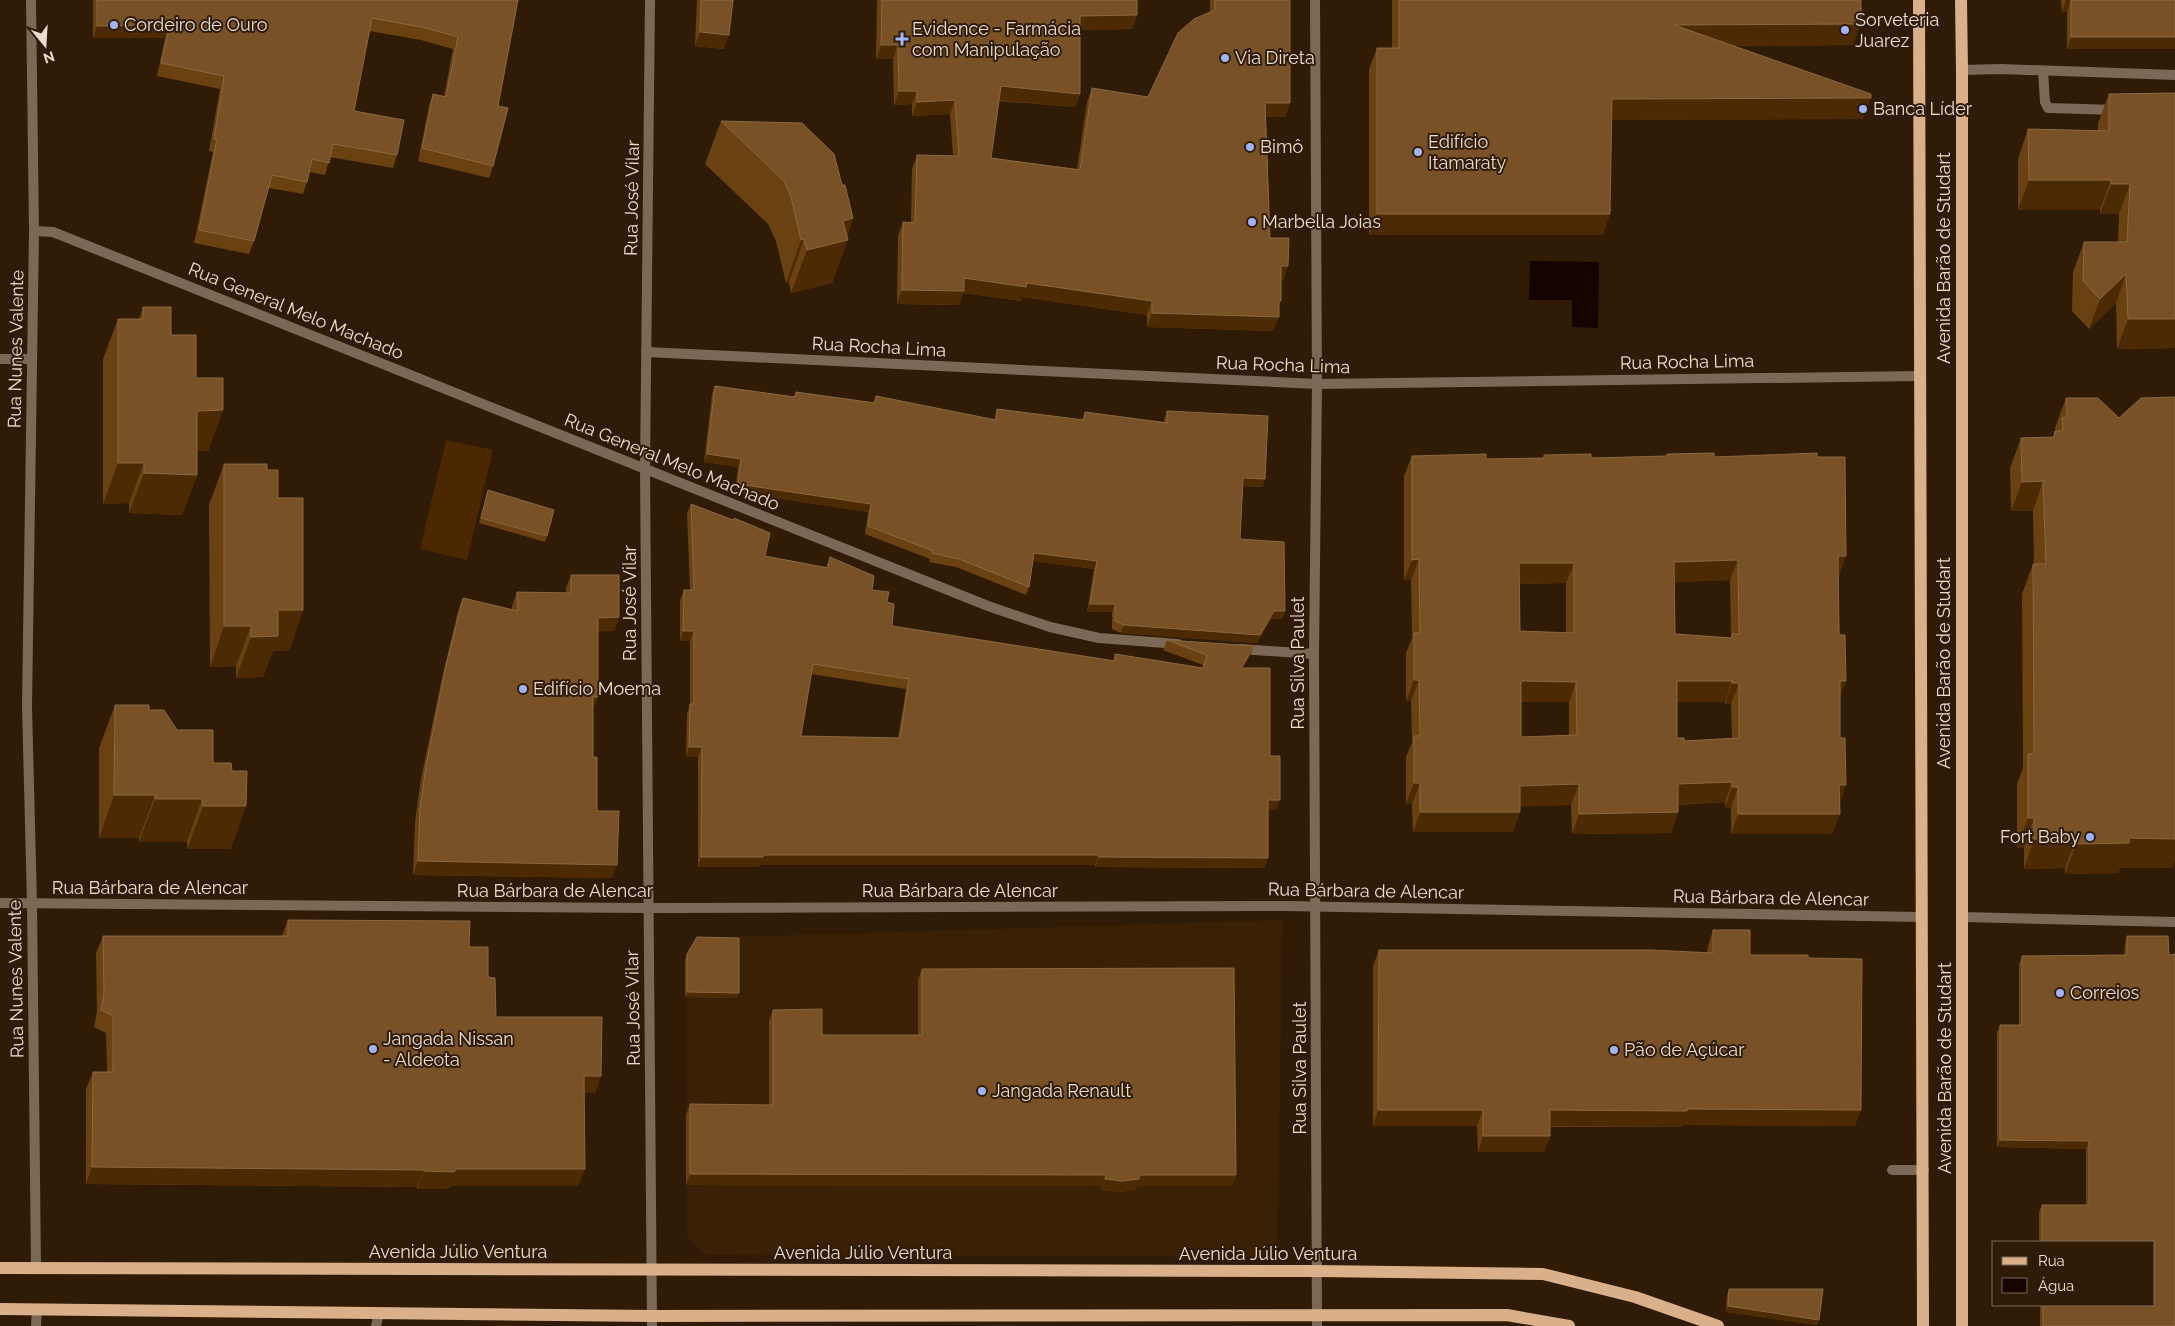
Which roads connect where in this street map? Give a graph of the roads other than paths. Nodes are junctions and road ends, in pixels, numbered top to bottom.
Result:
1 (31, 0) edge
2 (650, 0) edge
3 (1316, 0) edge
4 (1919, 0) edge
5 (1961, 0) edge
6 (1962, 70) junction
7 (2043, 71) junction
8 (2175, 75) edge
9 (2128, 110) edge
10 (34, 231) junction
11 (646, 352) junction
12 (0, 359) edge
13 (32, 359) junction
14 (1920, 376) junction
15 (1317, 384) junction
16 (645, 469) junction
17 (1188, 645) edge
18 (1228, 648) edge
19 (1314, 654) junction
20 (0, 903) edge
21 (32, 903) junction
22 (1316, 907) junction
23 (648, 908) junction
24 (1921, 917) junction
25 (1963, 917) junction
26 (2175, 922) edge
27 (1892, 1170) dead end
28 (1924, 1170) junction
29 (0, 1268) edge
30 (36, 1268) junction
31 (652, 1271) junction
32 (1317, 1271) junction
33 (0, 1309) edge
34 (37, 1309) junction
35 (379, 1313) junction
36 (1317, 1320) edge
37 (652, 1321) edge
38 (36, 1326) edge
39 (376, 1326) edge
40 (1569, 1326) edge
41 (1718, 1326) edge
42 (1923, 1326) edge
43 (1962, 1326) edge

1 - 10 street, Rua Nunes Valente
2 - 11 street, Rua José Vilar
3 - 15 street, Rua Silva Paulet
4 - 14 main road, Avenida Barão de Studart
5 - 6 main road, Avenida Barão de Studart
6 - 7 street
6 - 25 main road, Avenida Barão de Studart
7 - 8 street
7 - 9 street
10 - 13 street, Rua Nunes Valente
10 - 16 street, Rua General Melo Machado
11 - 15 street, Rua Rocha Lima
11 - 16 street, Rua José Vilar
12 - 13 street
13 - 21 street, Rua Nunes Valente
14 - 15 street, Rua Rocha Lima
14 - 24 main road, Avenida Barão de Studart
15 - 19 street, Rua Silva Paulet
16 - 17 street, Rua General Melo Machado
16 - 23 street, Rua José Vilar
18 - 19 street
19 - 22 street, Rua Silva Paulet
20 - 21 street, Rua Bárbara de Alencar
21 - 23 street, Rua Bárbara de Alencar
21 - 30 street, Rua Nunes Valente
22 - 23 street, Rua Bárbara de Alencar
22 - 24 street, Rua Bárbara de Alencar
22 - 32 street, Rua Silva Paulet
23 - 31 street, Rua José Vilar
24 - 28 main road, Avenida Barão de Studart
25 - 26 street
25 - 43 main road, Avenida Barão de Studart
27 - 28 street
28 - 42 main road, Avenida Barão de Studart
29 - 30 main road, Avenida Júlio Ventura
30 - 31 main road, Avenida Júlio Ventura
31 - 32 main road, Avenida Júlio Ventura
31 - 37 street, Rua José Vilar
32 - 36 street, Rua Silva Paulet
32 - 41 main road, Avenida Júlio Ventura
33 - 34 main road
34 - 35 main road
34 - 38 street
35 - 37 main road
35 - 39 street
36 - 37 main road
36 - 40 main road

